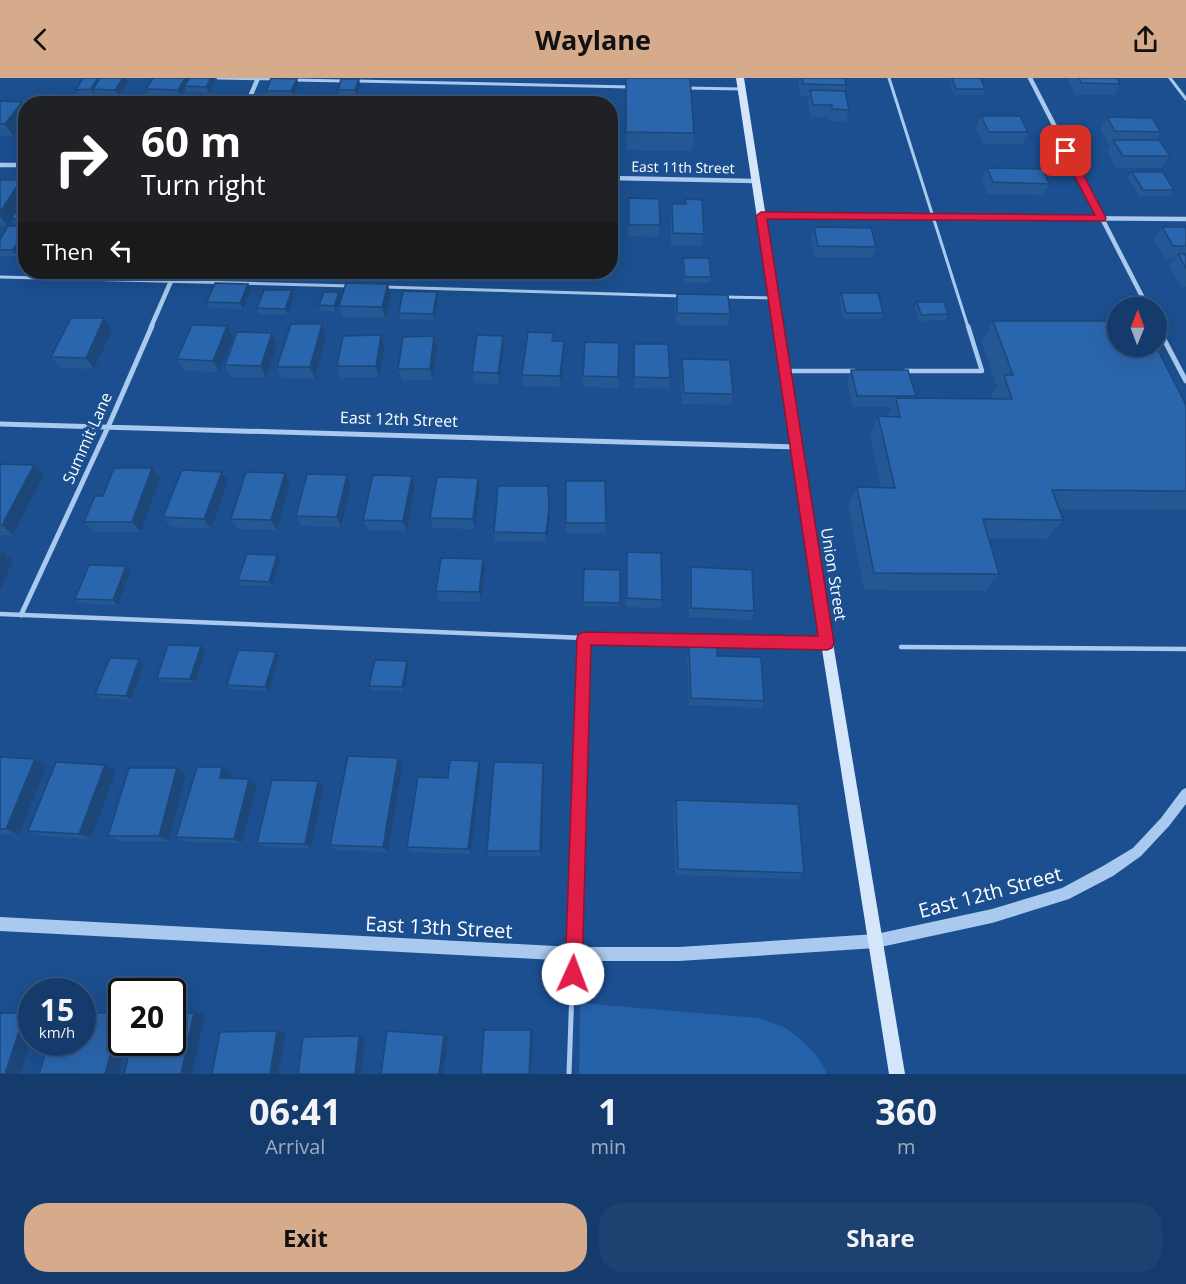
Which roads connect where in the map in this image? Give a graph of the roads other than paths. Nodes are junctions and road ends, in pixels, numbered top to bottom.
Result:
1 (218, 78) edge
2 (258, 78) edge
3 (740, 78) edge
4 (888, 78) edge
5 (1030, 78) edge
6 (1170, 78) edge
7 (281, 79) edge
8 (293, 80) edge
9 (636, 87) edge
10 (683, 88) edge
11 (741, 89) junction
12 (250, 96) edge
13 (1186, 99) edge
14 (0, 165) edge
15 (18, 165) edge
16 (618, 178) edge
17 (755, 181) junction
18 (761, 216) junction
19 (934, 217) junction
20 (1101, 218) junction
21 (1186, 219) edge
22 (0, 277) edge
23 (18, 277) edge
24 (114, 279) edge
25 (171, 280) junction
26 (360, 286) edge
27 (384, 287) edge
28 (691, 296) edge
29 (715, 297) edge
30 (1142, 297) edge
31 (774, 298) junction
32 (1167, 346) edge
33 (786, 371) junction
34 (855, 371) edge
35 (901, 371) edge
36 (1186, 381) edge
37 (0, 424) edge
38 (108, 427) junction
39 (797, 447) junction
40 (0, 614) edge
41 (21, 615) junction
42 (584, 638) junction
43 (827, 643) junction
44 (901, 647) dead end
45 (1186, 649) edge
46 (1186, 794) edge
47 (0, 924) edge
48 (876, 941) junction
49 (574, 954) junction
50 (569, 1074) edge
51 (897, 1074) edge

1 - 2 lane
2 - 7 lane
2 - 12 street
3 - 11 main road, Union Street
4 - 19 lane
5 - 20 street
6 - 13 lane
8 - 9 lane
10 - 11 lane
11 - 17 main road, Union Street
14 - 15 street
16 - 17 street, East 11th Street
17 - 18 main road, Union Street
18 - 19 street
18 - 31 main road, Union Street
19 - 20 street
19 - 35 lane
20 - 21 street
20 - 30 street
22 - 23 lane
24 - 25 lane
25 - 26 lane
25 - 38 street, Summit Lane
27 - 28 lane
29 - 31 lane
31 - 33 main road, Union Street
32 - 36 street
33 - 34 lane
33 - 39 main road, Union Street
37 - 38 street, East 12th Street
38 - 39 street, East 12th Street
38 - 41 street, Summit Lane
39 - 43 main road, Union Street
40 - 41 lane
41 - 42 lane
42 - 43 lane
42 - 49 lane
43 - 48 main road, Union Street
44 - 45 lane
46 - 48 street, East 12th Street
47 - 49 street, East 13th Street
48 - 49 street, East 13th Street
48 - 51 main road, Union Street
49 - 50 lane

